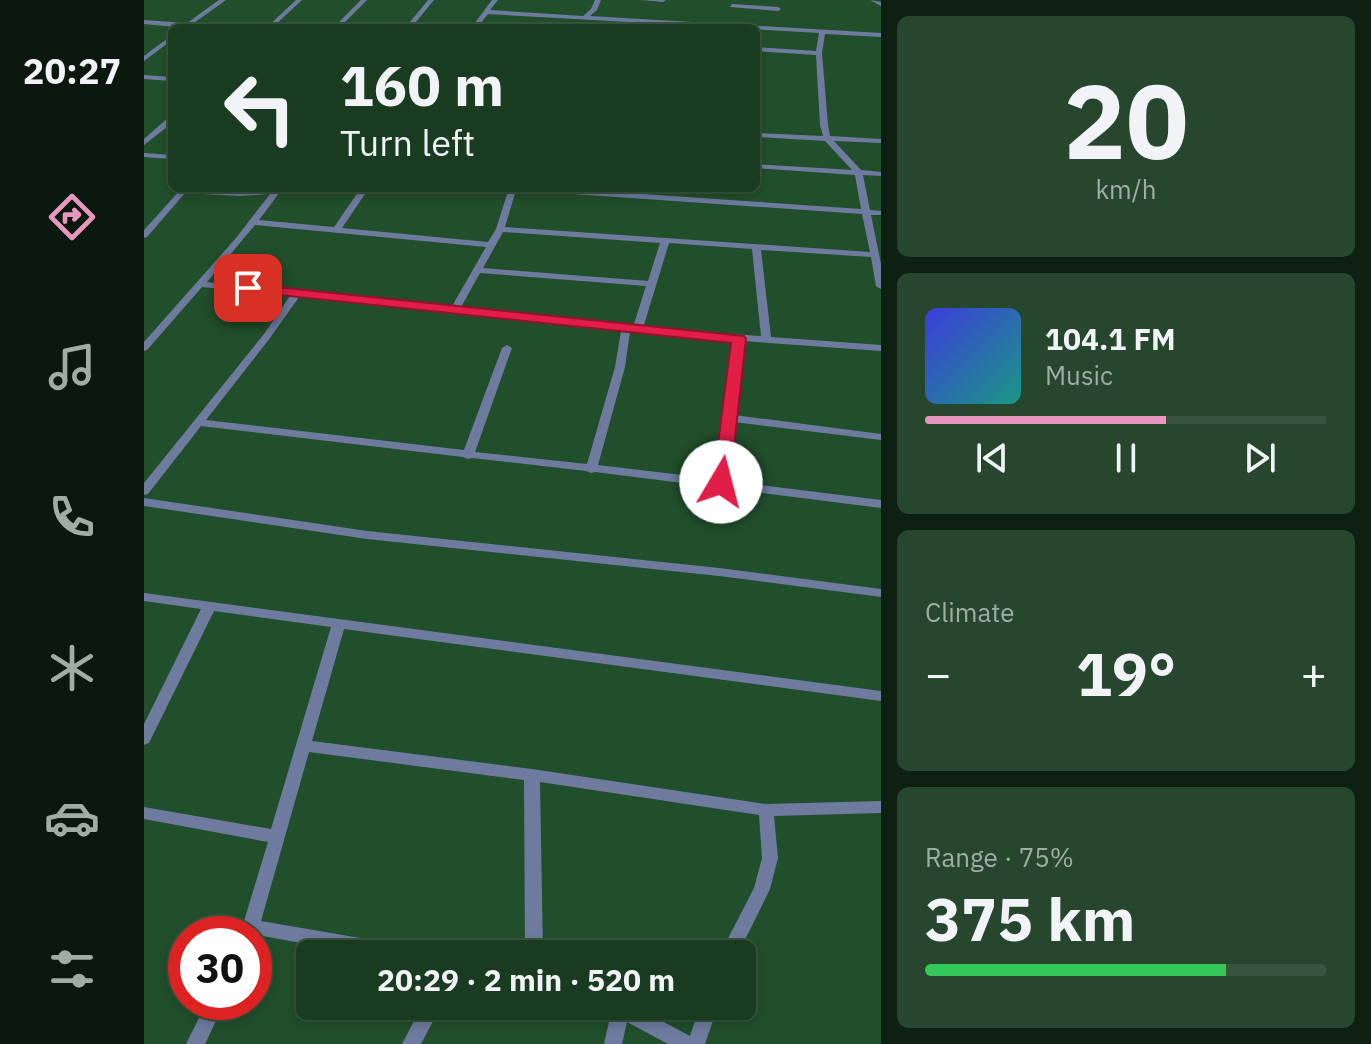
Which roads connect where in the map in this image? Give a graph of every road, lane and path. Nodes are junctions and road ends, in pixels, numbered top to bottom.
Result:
1 (223, 0) edge
2 (299, 0) edge
3 (364, 0) edge
4 (431, 0) edge
5 (495, 0) edge
6 (598, 0) edge
7 (644, 0) edge
8 (663, 0) edge
9 (874, 0) edge
10 (732, 3) edge
11 (881, 4) edge
12 (778, 9) dead end
13 (487, 12) junction
14 (548, 15) junction
15 (585, 17) junction
16 (613, 19) junction
17 (144, 22) edge
18 (189, 24) edge
19 (273, 24) edge
20 (340, 24) edge
21 (411, 24) edge
22 (477, 24) edge
23 (545, 24) edge
24 (612, 24) edge
25 (668, 24) edge
26 (727, 24) edge
27 (168, 25) edge
28 (760, 28) edge
29 (822, 31) junction
30 (881, 35) edge
31 (168, 40) edge
32 (760, 49) edge
33 (819, 53) junction
34 (144, 59) edge
35 (144, 77) edge
36 (168, 79) edge
37 (168, 122) edge
38 (760, 135) edge
39 (827, 138) junction
40 (881, 141) edge
41 (144, 143) edge
42 (144, 155) edge
43 (168, 157) edge
44 (760, 166) edge
45 (858, 172) junction
46 (881, 174) edge
47 (182, 192) edge
48 (217, 192) edge
49 (258, 192) edge
50 (276, 192) edge
51 (362, 192) edge
52 (514, 192) edge
53 (586, 192) edge
54 (867, 212) junction
55 (881, 213) edge
56 (252, 222) junction
57 (500, 229) junction
58 (336, 230) junction
59 (144, 235) edge
60 (665, 241) junction
61 (491, 245) junction
62 (756, 247) junction
63 (875, 255) junction
64 (477, 270) junction
65 (199, 284) junction
66 (652, 284) junction
67 (881, 286) edge
68 (297, 293) junction
69 (455, 309) junction
70 (632, 329) junction
71 (738, 339) junction
72 (766, 340) junction
73 (144, 348) edge
74 (507, 348) dead end
75 (881, 348) edge
76 (730, 418) junction
77 (200, 423) junction
78 (881, 437) edge
79 (468, 456) junction
80 (591, 470) junction
81 (721, 482) junction
82 (144, 491) edge
83 (144, 502) edge
84 (881, 504) edge
85 (881, 593) edge
86 (144, 597) edge
87 (210, 605) junction
88 (338, 625) junction
89 (881, 696) edge
90 (144, 739) edge
91 (304, 746) junction
92 (532, 775) junction
93 (881, 807) edge
94 (766, 810) junction
95 (144, 813) edge
96 (278, 837) junction
97 (255, 916) edge
98 (272, 934) edge
99 (312, 940) edge
100 (534, 940) edge
101 (736, 940) edge
102 (207, 1020) edge
103 (424, 1020) edge
104 (616, 1020) edge
105 (642, 1020) edge
106 (704, 1020) edge
107 (195, 1044) edge
108 (411, 1044) edge
109 (613, 1044) edge
110 (686, 1044) edge
111 (696, 1044) edge

1 - 18 street
2 - 19 street
3 - 20 street
4 - 21 street
5 - 13 street
6 - 15 street
7 - 8 street
9 - 11 street
10 - 12 street
10 - 26 street
13 - 14 street
13 - 22 street
14 - 15 street
14 - 23 street
15 - 16 street
16 - 24 street
16 - 25 street
17 - 27 street
28 - 29 street
29 - 30 street
29 - 33 street
31 - 34 street
32 - 33 street
33 - 39 street
35 - 36 street
37 - 41 street
38 - 39 street
39 - 40 street
39 - 45 street
42 - 43 street
44 - 45 street
45 - 46 street
45 - 54 street
47 - 59 street
48 - 49 street
50 - 56 street
51 - 58 street
52 - 57 street
53 - 54 street
54 - 55 street
54 - 63 street
56 - 58 street
56 - 65 street
57 - 60 street
57 - 61 street
58 - 61 street
60 - 62 street
60 - 66 street
61 - 64 street
62 - 63 street
62 - 72 street
63 - 67 street
64 - 66 street
64 - 69 street
65 - 68 street
65 - 73 street
66 - 70 street
68 - 69 street
68 - 77 street
69 - 70 street
70 - 71 street
70 - 80 street
71 - 72 street
71 - 76 street
72 - 75 street
74 - 79 street
76 - 78 street
76 - 81 street
77 - 79 street
77 - 82 street
79 - 80 street
80 - 81 street
81 - 84 street
83 - 85 street
86 - 87 street
87 - 88 street
87 - 90 street
88 - 89 street
88 - 91 street
91 - 92 street
91 - 96 street
92 - 94 street
92 - 100 street
93 - 94 street
94 - 101 street
95 - 96 street
96 - 97 street
98 - 99 street
102 - 107 street
103 - 108 street
104 - 109 street
105 - 110 street
106 - 111 street

